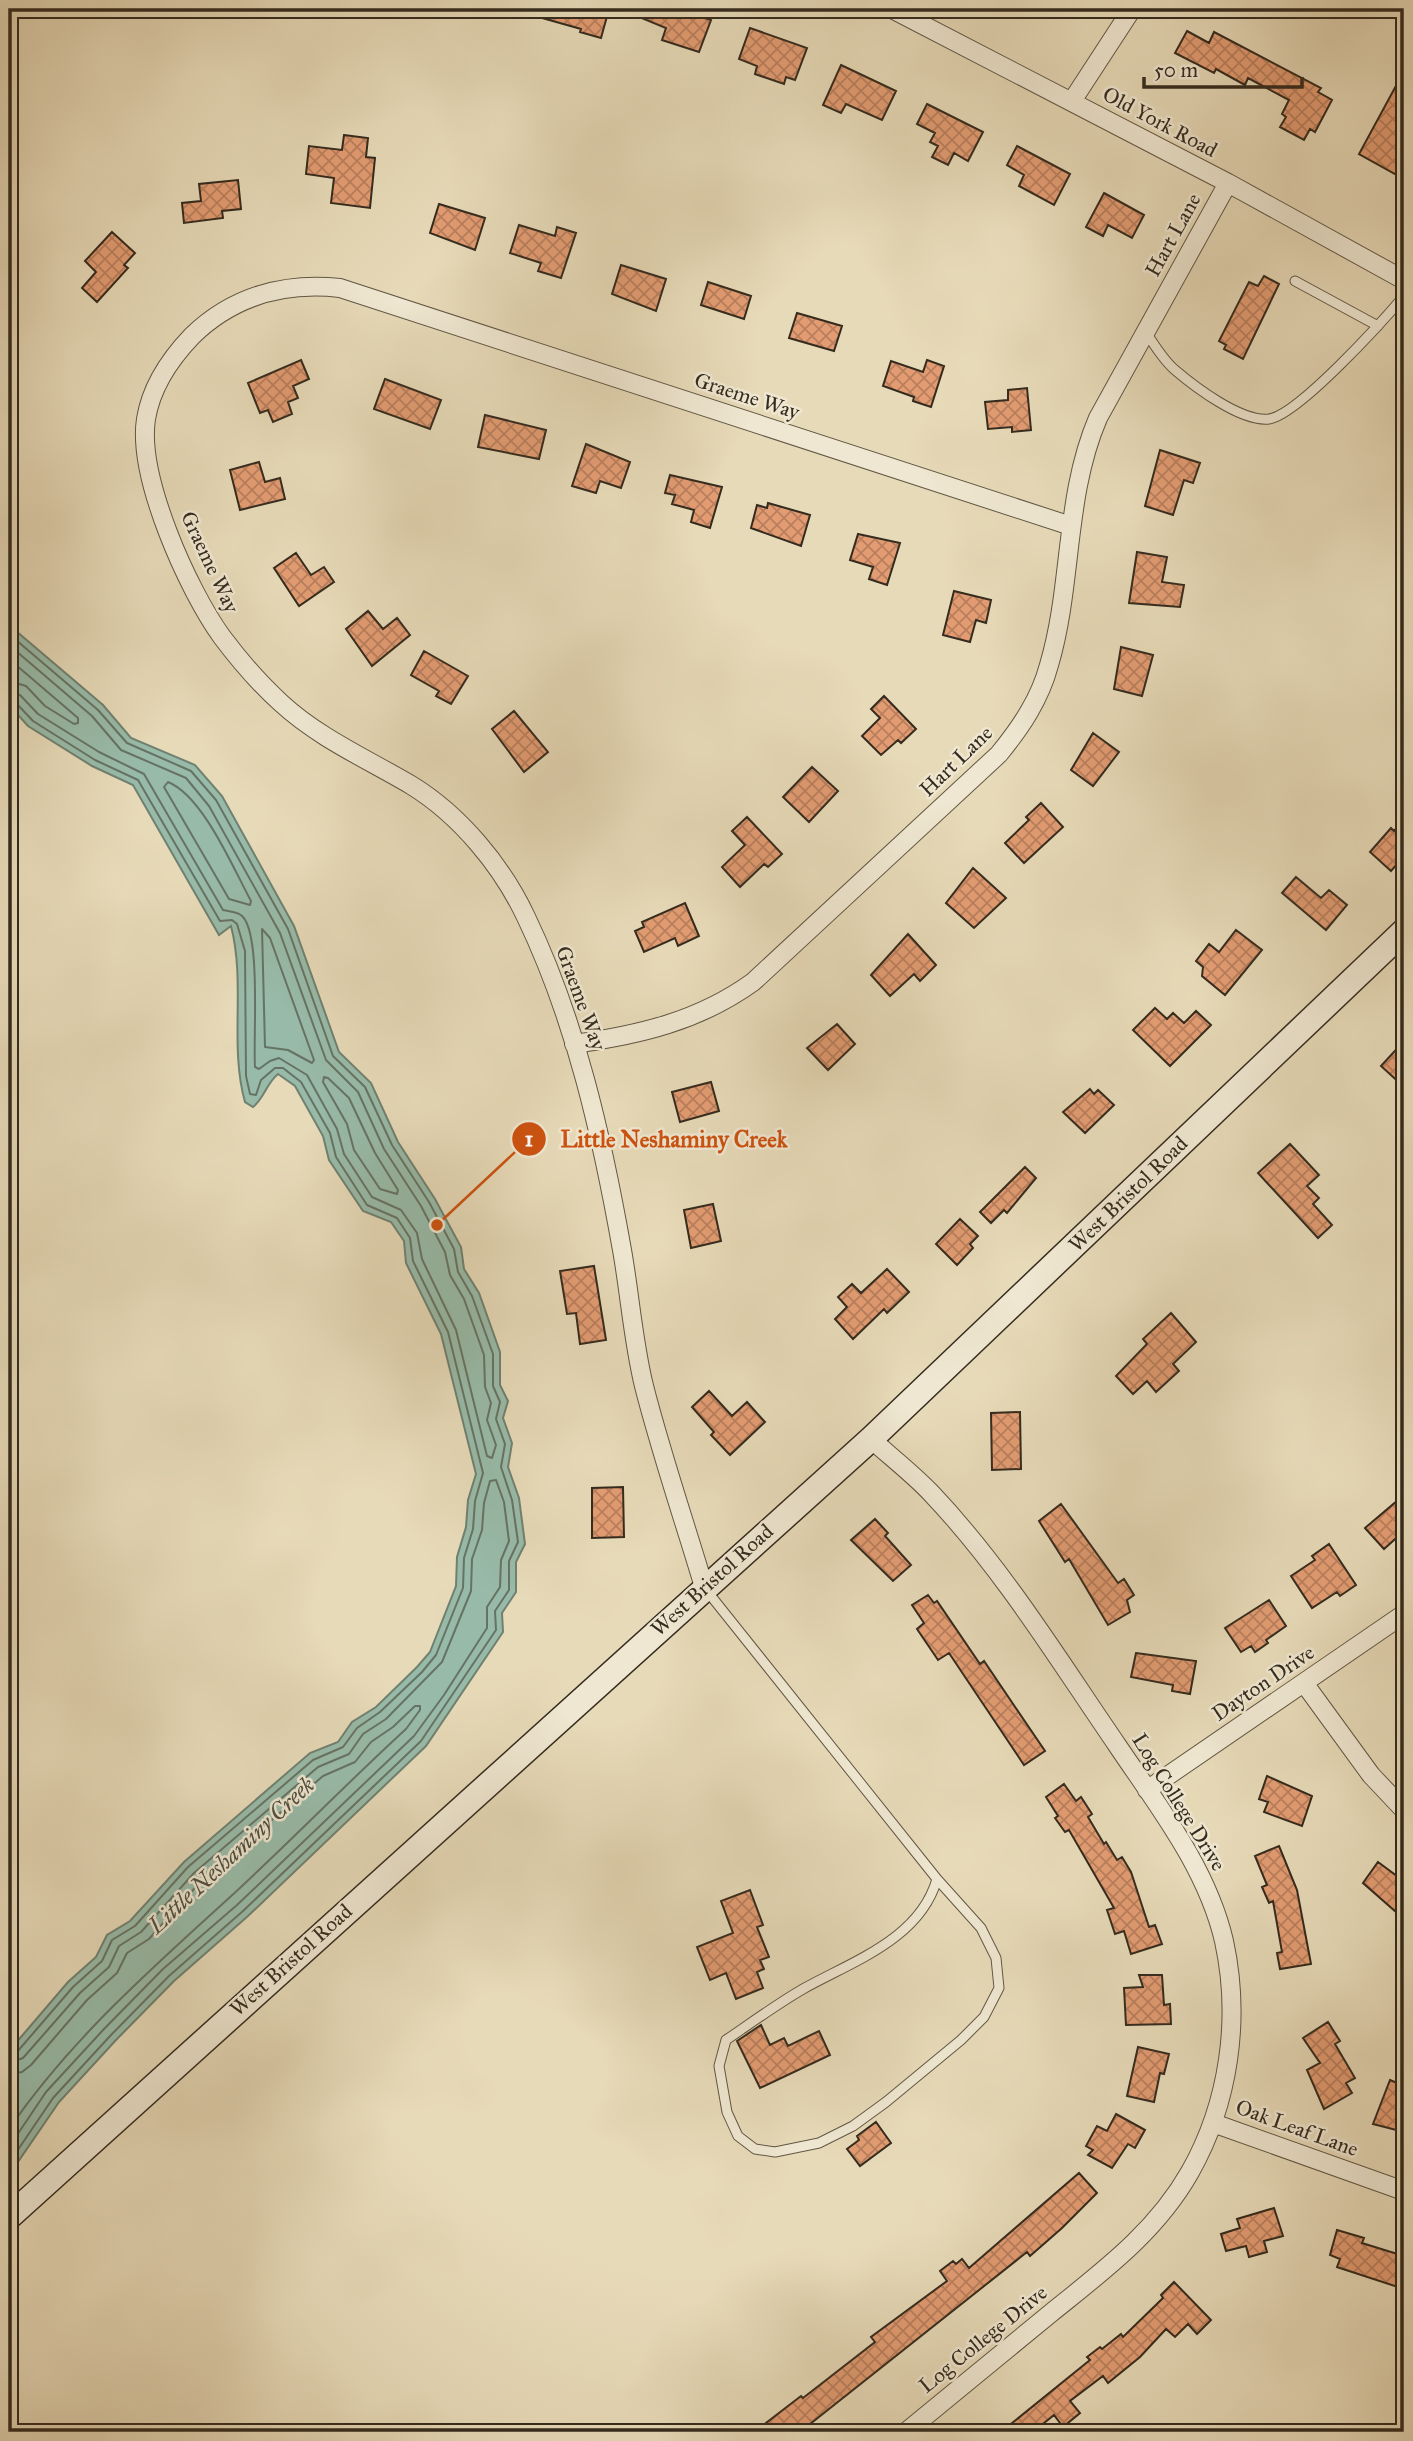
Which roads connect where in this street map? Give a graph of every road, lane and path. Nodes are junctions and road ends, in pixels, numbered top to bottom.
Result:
1 (892, 9) edge
2 (1132, 9) edge
3 (1072, 101) junction
4 (1228, 183) junction
5 (1404, 280) edge
6 (1295, 281) dead end
7 (1404, 296) edge
8 (1378, 326) junction
9 (1145, 331) junction
10 (1070, 526) junction
11 (1404, 931) edge
12 (574, 1044) junction
13 (871, 1439) junction
14 (704, 1587) junction
15 (1404, 1614) edge
16 (1304, 1683) junction
17 (1147, 1790) junction
18 (1404, 1811) edge
19 (937, 1879) junction
20 (1213, 2123) junction
21 (1404, 2191) edge
22 (9, 2217) edge
23 (905, 2432) edge

1 - 3 street, Old York Road
2 - 3 street
3 - 4 street, Old York Road
4 - 5 street, Old York Road
4 - 9 street, Hart Lane
6 - 8 lane
7 - 8 lane
8 - 9 lane
9 - 10 street, Hart Lane
10 - 12 street, Hart Lane
10 - 12 street, Graeme Way
11 - 13 main road, West Bristol Road
12 - 14 street, Graeme Way
13 - 14 main road, West Bristol Road
13 - 17 street, Log College Drive
14 - 19 lane
14 - 22 main road, West Bristol Road
15 - 16 street, Dayton Drive
16 - 17 street, Dayton Drive
16 - 18 street
17 - 20 street, Log College Drive
19 - 19 lane
20 - 21 street, Oak Leaf Lane
20 - 23 street, Log College Drive

